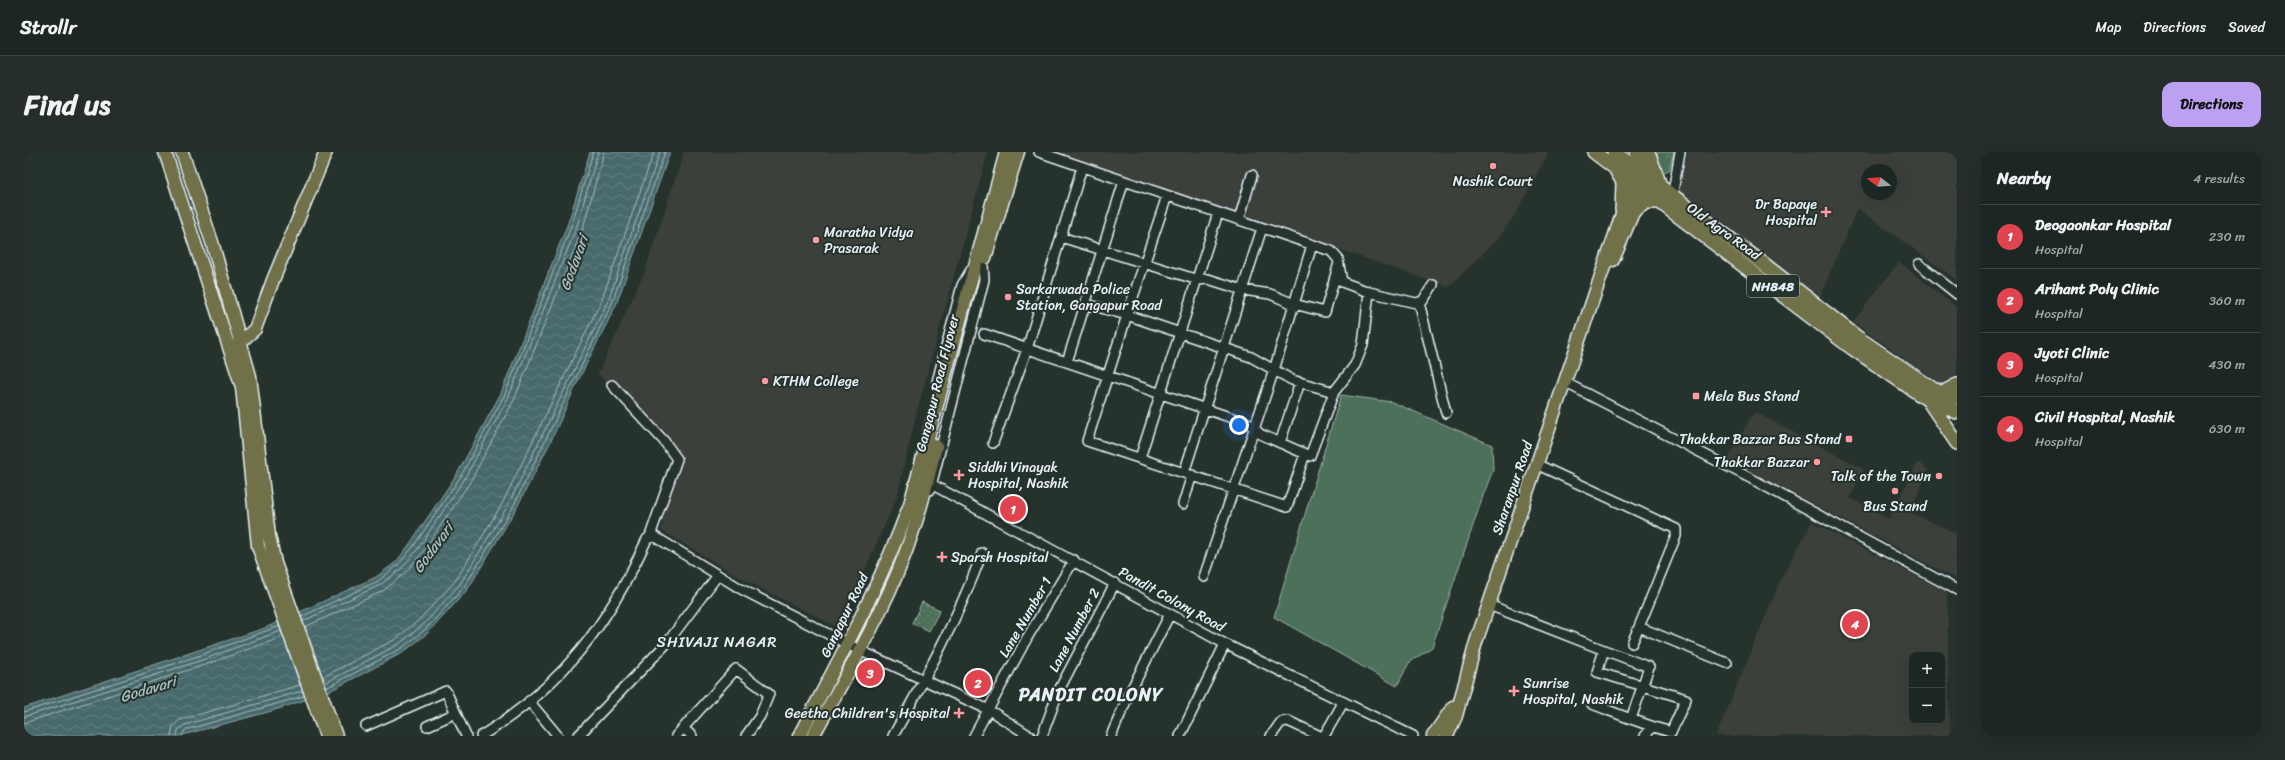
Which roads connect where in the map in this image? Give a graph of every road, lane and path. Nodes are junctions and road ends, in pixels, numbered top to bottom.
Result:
1 (165, 152) edge
2 (182, 152) edge
3 (326, 152) edge
4 (1006, 152) edge
5 (1018, 152) edge
6 (1039, 152) edge
7 (1594, 152) edge
8 (1637, 152) edge
9 (1648, 152) edge
10 (1680, 152) edge
11 (1613, 158) edge
12 (1082, 167) junction
13 (1640, 172) junction
14 (1252, 175) dead end
15 (1124, 182) junction
16 (1638, 186) junction
17 (1667, 193) junction
18 (1167, 196) junction
19 (1658, 202) junction
20 (1627, 211) junction
21 (1218, 213) junction
22 (1239, 220) junction
23 (1262, 228) junction
24 (1061, 237) junction
25 (1312, 245) junction
26 (1102, 250) junction
27 (980, 263) junction
28 (1339, 263) junction
29 (1145, 264) junction
30 (1918, 264) dead end
31 (1198, 280) junction
32 (1433, 285) dead end
33 (1242, 290) junction
34 (1370, 292) junction
35 (1957, 294) edge
36 (1419, 302) junction
37 (1086, 304) junction
38 (1294, 304) junction
39 (1128, 315) junction
40 (1180, 333) junction
41 (984, 334) dead end
42 (241, 344) junction
43 (1225, 348) junction
44 (1026, 349) junction
45 (230, 350) junction
46 (1067, 362) junction
47 (1274, 370) junction
48 (1109, 376) junction
49 (1300, 382) junction
50 (1566, 383) junction
51 (612, 386) dead end
52 (1957, 386) edge
53 (1334, 392) junction
54 (1942, 393) junction
55 (1162, 394) junction
56 (1957, 398) edge
57 (1928, 400) junction
58 (1205, 409) junction
59 (1957, 412) edge
60 (1446, 413) dead end
61 (1255, 429) junction
62 (993, 443) dead end
63 (1280, 443) junction
64 (1957, 443) edge
65 (1305, 454) junction
66 (1140, 458) junction
67 (1536, 464) junction
68 (1188, 474) junction
69 (924, 488) junction
70 (1233, 489) junction
71 (1183, 504) dead end
72 (915, 506) junction
73 (650, 536) junction
74 (982, 553) dead end
75 (1074, 560) junction
76 (718, 575) junction
77 (1204, 578) dead end
78 (1115, 583) junction
79 (1957, 590) edge
80 (1489, 605) junction
81 (1170, 614) junction
82 (1639, 627) junction
83 (1632, 643) dead end
84 (848, 644) junction
85 (1225, 644) junction
86 (859, 650) junction
87 (1604, 650) junction
88 (1727, 663) dead end
89 (925, 679) junction
90 (1643, 686) junction
91 (529, 701) junction
92 (1343, 703) junction
93 (1592, 704) dead end
94 (989, 710) junction
95 (324, 714) junction
96 (456, 714) junction
97 (1631, 719) junction
98 (366, 726) dead end
99 (427, 726) dead end
100 (1652, 727) junction
101 (683, 728) junction
102 (1404, 734) edge
103 (1435, 735) edge
104 (326, 736) edge
105 (336, 736) edge
106 (466, 736) edge
107 (481, 736) edge
108 (558, 736) edge
109 (578, 736) edge
110 (676, 736) edge
111 (692, 736) edge
112 (746, 736) edge
113 (799, 736) edge
114 (813, 736) edge
115 (893, 736) edge
116 (974, 736) edge
117 (1030, 736) edge
118 (1042, 736) edge
119 (1111, 736) edge
120 (1180, 736) edge
121 (1271, 736) edge
122 (1320, 736) edge
123 (1324, 736) edge
124 (1413, 736) edge
125 (1646, 736) edge

1 - 45 main road
2 - 42 main road
3 - 42 main road
4 - 27 main road
5 - 27 main road
6 - 12 street
7 - 11 highway, Old Agra Road / NH848
8 - 13 main road
9 - 13 main road
9 - 17 highway
10 - 17 street
11 - 13 highway, Old Agra Road / NH848
11 - 16 highway, Old Agra Road / NH848
11 - 20 highway
12 - 15 street
12 - 24 street
13 - 16 main road, Sharanpur Road
13 - 17 highway, Old Agra Road / NH848
14 - 22 street
15 - 18 street
15 - 26 street
16 - 19 highway, Old Agra Road / NH848
16 - 20 main road, Sharanpur Road
17 - 54 highway, Old Agra Road / NH848
18 - 21 street
18 - 29 street
19 - 20 highway
19 - 57 highway, Old Agra Road / NH848
20 - 50 main road, Sharanpur Road
21 - 22 street
21 - 31 street
22 - 23 street
23 - 25 street
23 - 33 street
24 - 26 street
24 - 44 street
25 - 28 street
25 - 38 street
26 - 29 street
26 - 37 street
27 - 69 main road, Gangapur Road Flyover
27 - 69 street
27 - 72 street
28 - 34 street
28 - 38 street
29 - 31 street
29 - 39 street
30 - 35 street
31 - 33 street
31 - 40 street
32 - 36 street
33 - 38 street
33 - 43 street
34 - 36 street
34 - 53 street
36 - 60 street
37 - 39 street
37 - 46 street
38 - 47 street
39 - 40 street
39 - 48 street
40 - 43 street
40 - 55 street
41 - 44 street
42 - 45 main road
42 - 95 main road
43 - 47 street
43 - 58 street
44 - 46 street
44 - 62 street
45 - 95 main road
46 - 48 street
47 - 49 street
47 - 61 street
48 - 55 street
48 - 66 street
49 - 53 street
49 - 63 street
50 - 67 main road, Sharanpur Road
50 - 79 street
51 - 73 street
52 - 54 highway
53 - 65 street
54 - 56 highway, Old Agra Road / NH848
55 - 58 street
55 - 66 street
57 - 59 highway, Old Agra Road / NH848
57 - 64 highway
58 - 61 street
58 - 68 street
61 - 63 street
61 - 70 street
63 - 65 street
65 - 70 street
66 - 68 street
67 - 80 main road, Sharanpur Road
67 - 82 street
68 - 70 street
68 - 71 street
69 - 72 main road, Gangapur Road Flyover
69 - 72 street
69 - 75 street, Pandit Colony Road
70 - 77 street
72 - 84 main road, Gangapur Road
72 - 86 main road, Gangapur Road
73 - 76 street
73 - 91 street
74 - 89 street
75 - 78 street, Pandit Colony Road
75 - 94 street, Lane Number 1
76 - 84 street
76 - 109 street
78 - 81 street, Pandit Colony Road
78 - 118 street, Lane Number 2
80 - 87 street
80 - 103 main road, Sharanpur Road
81 - 85 street, Pandit Colony Road
81 - 119 street
82 - 83 street
82 - 88 street
84 - 86 street
84 - 113 main road, Gangapur Road
85 - 92 street, Pandit Colony Road
85 - 120 street
86 - 89 street
86 - 114 main road, Gangapur Road
87 - 90 street
87 - 90 street
89 - 94 street
89 - 115 street
90 - 97 street
90 - 100 street
91 - 107 street
91 - 108 street
92 - 102 street, Pandit Colony Road
92 - 123 street
93 - 97 street
94 - 116 street
94 - 117 street
95 - 104 main road
95 - 105 main road
96 - 98 street
96 - 99 street
96 - 106 street
97 - 100 street
100 - 125 street
101 - 110 street
101 - 111 street
101 - 112 street
102 - 124 street, Pandit Colony Road
121 - 122 street

